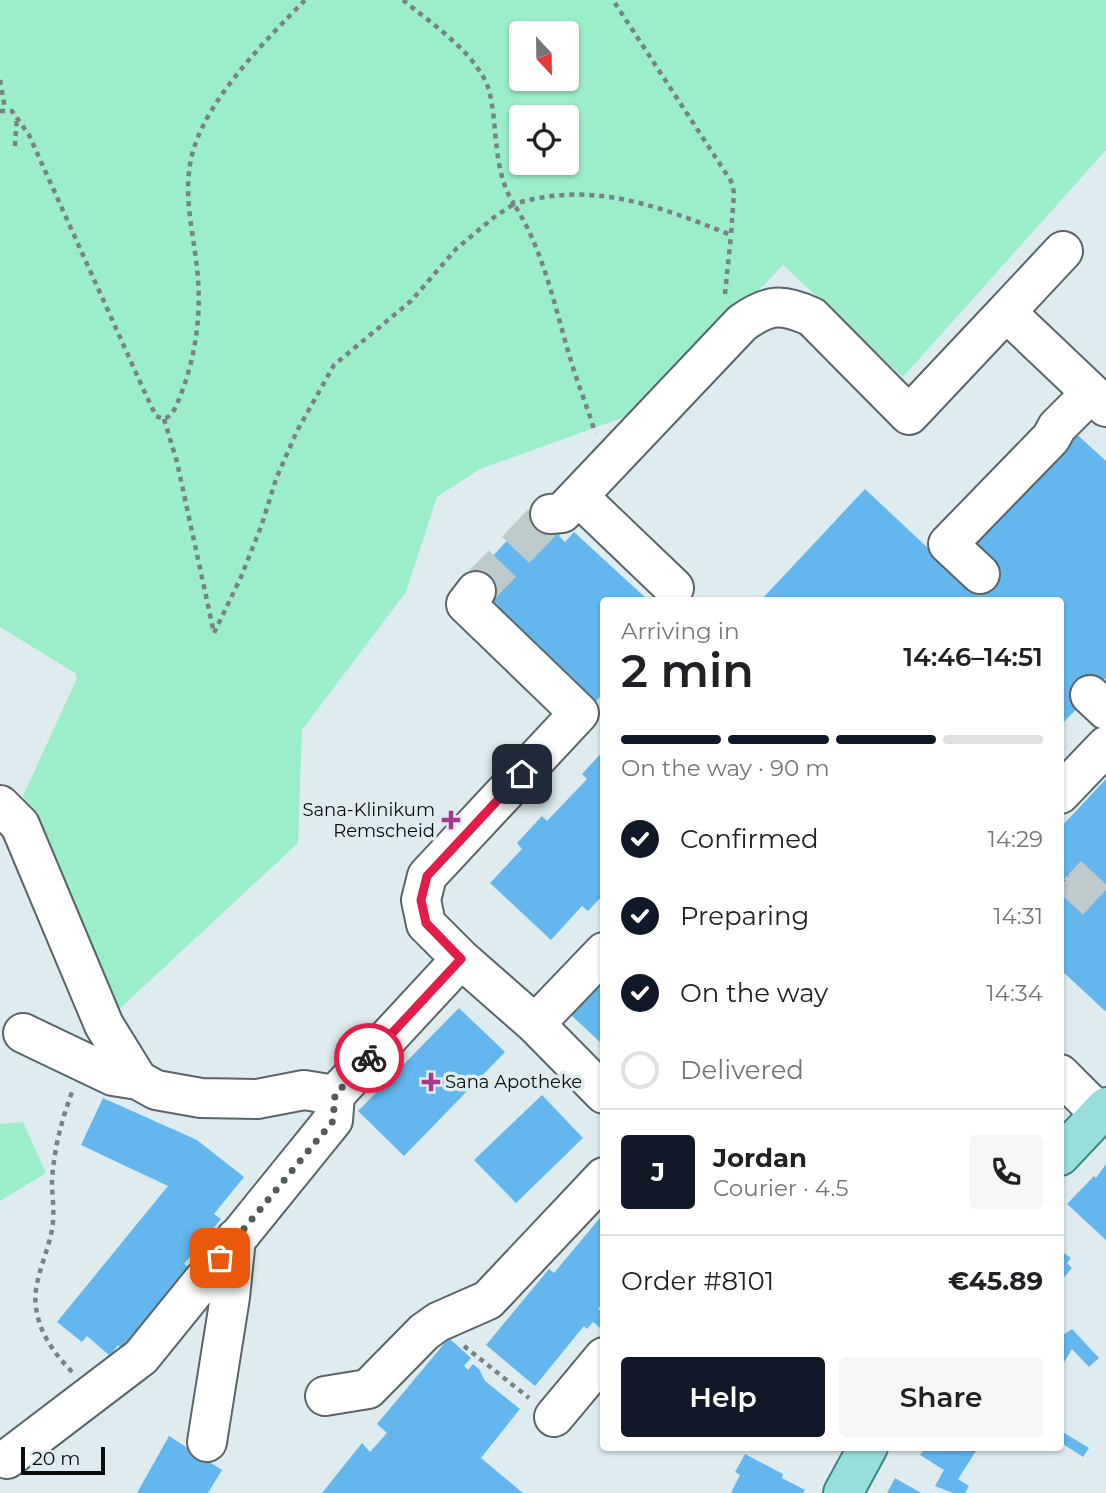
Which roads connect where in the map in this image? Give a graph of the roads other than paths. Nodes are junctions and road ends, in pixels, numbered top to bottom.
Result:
1 (1063, 251) dead end
2 (1006, 312) junction
3 (1098, 400) edge
4 (980, 574) dead end
5 (674, 588) dead end
6 (476, 591) dead end
7 (1106, 746) edge
8 (1064, 790) edge
9 (0, 805) edge
10 (600, 956) edge
11 (461, 959) junction
12 (535, 1024) junction
13 (23, 1032) dead end
14 (1064, 1077) edge
15 (138, 1080) junction
16 (600, 1090) edge
17 (335, 1095) junction
18 (1103, 1110) edge
19 (1064, 1152) edge
20 (600, 1181) edge
21 (236, 1238) junction
22 (600, 1362) edge
23 (324, 1396) dead end
24 (554, 1418) road end
25 (207, 1442) dead end
26 (866, 1451) edge
27 (7, 1459) dead end
28 (843, 1493) edge

1 - 2 lane
2 - 3 lane
2 - 5 lane
3 - 4 lane
6 - 11 lane
7 - 8 lane
9 - 15 lane
10 - 12 lane
11 - 12 lane
11 - 17 lane
12 - 16 lane
13 - 15 lane
14 - 18 lane
15 - 17 lane
17 - 21 lane
18 - 19 main road
20 - 23 lane
21 - 25 lane
21 - 27 lane
22 - 24 lane
26 - 28 main road

